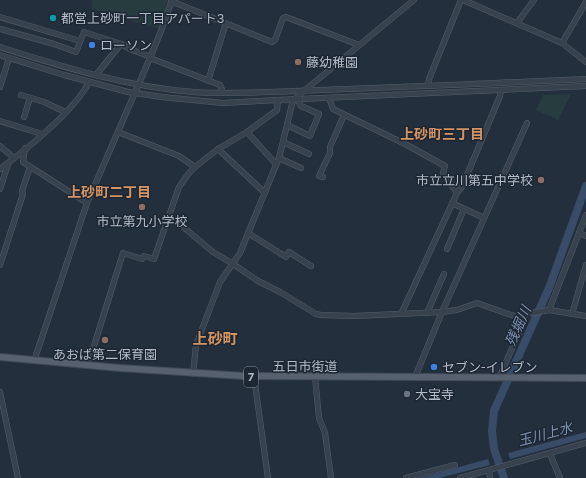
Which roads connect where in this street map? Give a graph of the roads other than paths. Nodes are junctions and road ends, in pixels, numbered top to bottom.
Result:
1 (171, 0) edge
2 (414, 0) edge
3 (462, 0) edge
4 (534, 0) edge
5 (474, 2) edge
6 (585, 5) edge
7 (0, 18) edge
8 (226, 23) junction
9 (518, 23) junction
10 (0, 29) edge
11 (80, 42) junction
12 (562, 43) junction
13 (121, 44) junction
14 (359, 45) junction
15 (0, 48) edge
16 (0, 55) edge
17 (9, 58) junction
18 (151, 58) junction
19 (586, 62) edge
20 (96, 75) junction
21 (586, 79) edge
22 (559, 80) junction
23 (208, 81) junction
24 (89, 82) junction
25 (511, 82) junction
26 (138, 84) junction
27 (428, 86) junction
28 (586, 86) edge
29 (561, 87) junction
30 (0, 88) edge
31 (304, 90) junction
32 (501, 90) junction
33 (507, 90) junction
34 (223, 92) junction
35 (135, 94) junction
36 (21, 95) dead end
37 (30, 98) junction
38 (329, 98) junction
39 (295, 99) junction
40 (278, 100) junction
41 (65, 112) junction
42 (344, 115) junction
43 (24, 117) dead end
44 (0, 120) edge
45 (526, 123) dead end
46 (287, 124) junction
47 (118, 132) junction
48 (247, 132) junction
49 (42, 134) junction
50 (283, 142) junction
51 (0, 146) edge
52 (25, 148) junction
53 (218, 150) junction
54 (309, 154) dead end
55 (14, 158) junction
56 (279, 158) junction
57 (8, 163) junction
58 (276, 164) junction
59 (30, 167) junction
60 (195, 167) junction
61 (300, 168) dead end
62 (0, 169) edge
63 (323, 177) dead end
64 (0, 189) edge
65 (265, 193) junction
66 (457, 193) junction
67 (88, 203) junction
68 (452, 203) junction
69 (464, 209) junction
70 (169, 215) junction
71 (586, 216) edge
72 (484, 218) junction
73 (248, 233) junction
74 (579, 233) junction
75 (586, 236) edge
76 (451, 239) junction
77 (456, 242) dead end
78 (447, 249) dead end
79 (234, 264) junction
80 (0, 265) edge
81 (586, 265) edge
82 (311, 266) dead end
83 (444, 274) dead end
84 (547, 310) junction
85 (442, 312) junction
86 (427, 313) junction
87 (401, 314) junction
88 (522, 314) junction
89 (572, 314) junction
90 (586, 316) edge
91 (0, 357) edge
92 (34, 360) junction
93 (88, 365) junction
94 (193, 374) junction
95 (254, 377) junction
96 (315, 377) junction
97 (415, 377) junction
98 (501, 378) junction
99 (586, 378) edge
100 (0, 392) edge
101 (586, 444) edge
102 (550, 454) junction
103 (455, 465) dead end
104 (492, 470) junction
105 (18, 478) edge
106 (268, 478) edge
107 (331, 478) edge
108 (406, 478) edge
109 (463, 478) edge
110 (490, 478) edge
111 (560, 478) edge

1 - 8 street
1 - 18 street
2 - 14 street
3 - 5 street
3 - 27 street
4 - 9 street
5 - 9 street
6 - 12 street
7 - 11 street
8 - 14 street
8 - 23 street
9 - 12 street
10 - 11 street
11 - 13 street
12 - 19 street
13 - 18 street
13 - 20 street
14 - 31 street
15 - 20 street
16 - 17 street
17 - 24 street
17 - 30 street
18 - 23 street
18 - 26 street
20 - 26 street
21 - 22 street
22 - 25 street
22 - 29 street
23 - 34 street
24 - 35 street
24 - 41 street
25 - 27 street
25 - 33 street
26 - 34 street
26 - 35 street
27 - 31 street
28 - 29 street
29 - 33 street
31 - 34 street
31 - 39 street
32 - 33 street
32 - 38 street
32 - 66 street
35 - 40 street
35 - 47 street
36 - 37 street
37 - 41 street
37 - 43 street
38 - 39 street
38 - 42 street
39 - 40 street
39 - 46 street
39 - 46 street
40 - 48 street
41 - 49 street
42 - 63 street
42 - 66 street
44 - 49 street
45 - 72 street
46 - 50 street
47 - 60 street
47 - 67 street
48 - 53 street
48 - 58 street
49 - 52 street
50 - 54 street
50 - 56 street
51 - 55 street
52 - 55 street
52 - 59 street
53 - 60 street
53 - 65 street
55 - 57 street
56 - 58 street
56 - 61 street
57 - 62 street
57 - 64 street
58 - 65 street
59 - 67 street
59 - 80 street
60 - 70 street
65 - 73 street
66 - 68 street
67 - 92 street
68 - 69 street
68 - 87 street
69 - 72 street
69 - 76 street
70 - 79 street
70 - 93 street
71 - 74 street
72 - 85 street
73 - 79 street
73 - 82 street
74 - 75 street
74 - 84 street
76 - 77 street
76 - 78 street
79 - 87 street
79 - 94 street
81 - 89 street
83 - 86 street
84 - 88 street
84 - 89 street
85 - 86 street
85 - 88 street
85 - 97 street
86 - 87 street
88 - 98 street
89 - 90 street
91 - 92 main road, 五日市街道 / 7
92 - 93 main road, 五日市街道 / 7
93 - 94 main road, 五日市街道 / 7
94 - 95 main road, 五日市街道 / 7
95 - 96 main road, 五日市街道 / 7
95 - 106 street
96 - 97 main road, 五日市街道 / 7
96 - 107 street
97 - 98 main road, 五日市街道 / 7
98 - 99 main road, 五日市街道 / 7
100 - 105 street
101 - 102 street
102 - 104 street
102 - 111 street
103 - 108 street
104 - 109 street
104 - 110 street

